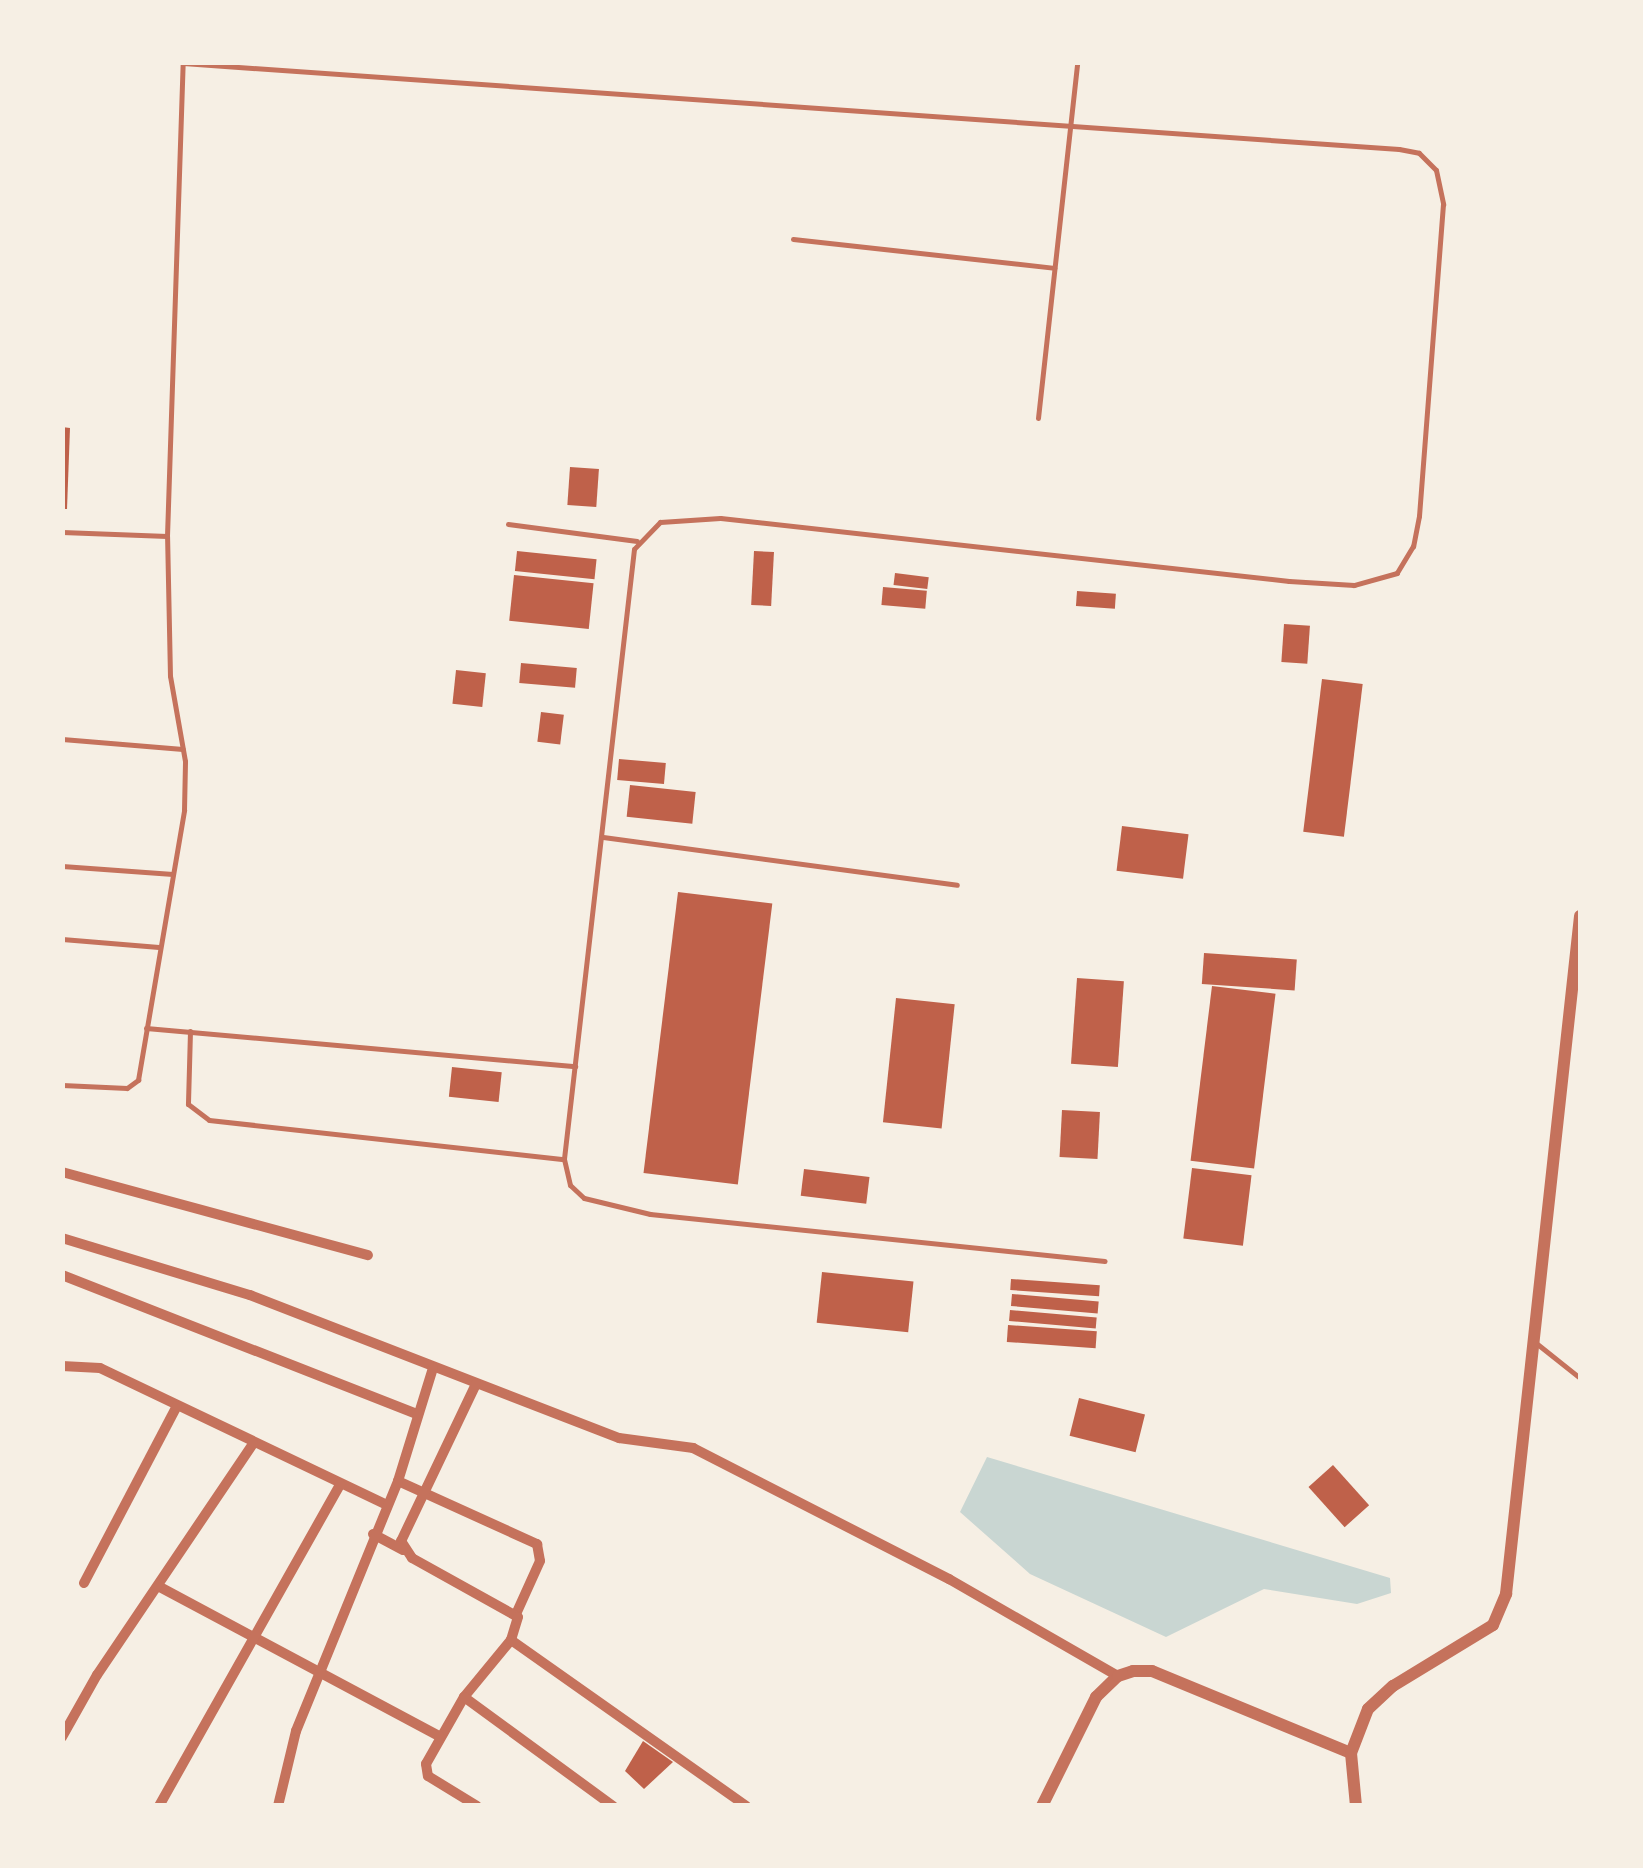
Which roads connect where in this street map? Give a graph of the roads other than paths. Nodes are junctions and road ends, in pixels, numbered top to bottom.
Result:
1 (1076, 62) edge
2 (184, 63) edge
3 (1068, 127) junction
4 (793, 239) dead end
5 (1054, 268) junction
6 (1038, 418) dead end
7 (508, 524) dead end
8 (62, 532) edge
9 (167, 536) junction
10 (637, 540) junction
11 (62, 739) edge
12 (184, 749) junction
13 (602, 837) junction
14 (62, 866) edge
15 (173, 874) junction
16 (957, 884) dead end
17 (1580, 916) edge
18 (62, 939) edge
19 (160, 948) junction
20 (1575, 1023) edge
21 (146, 1028) junction
22 (190, 1031) junction
23 (575, 1066) junction
24 (62, 1086) edge
25 (564, 1159) junction
26 (62, 1172) edge
27 (62, 1238) edge
28 (368, 1256) dead end
29 (1105, 1261) dead end
30 (62, 1275) edge
31 (1536, 1343) junction
32 (62, 1366) edge
33 (433, 1368) junction
34 (1580, 1378) edge
35 (476, 1384) junction
36 (177, 1406) junction
37 (417, 1414) junction
38 (253, 1444) junction
39 (398, 1480) junction
40 (340, 1485) junction
41 (422, 1496) junction
42 (387, 1505) junction
43 (373, 1534) junction
44 (403, 1550) junction
45 (84, 1583) dead end
46 (158, 1586) junction
47 (516, 1612) junction
48 (252, 1638) junction
49 (511, 1640) junction
50 (318, 1674) junction
51 (1118, 1676) junction
52 (464, 1697) junction
53 (438, 1736) junction
54 (62, 1737) edge
55 (1351, 1753) junction
56 (160, 1806) edge
57 (278, 1806) edge
58 (477, 1806) edge
59 (613, 1806) edge
60 (746, 1806) edge
61 (1042, 1806) edge
62 (1356, 1806) edge

1 - 3 lane
2 - 3 lane
2 - 9 lane
3 - 5 lane
3 - 10 lane
4 - 5 lane
5 - 6 lane
7 - 10 lane
8 - 9 lane
9 - 12 lane
10 - 13 lane
11 - 12 lane
12 - 15 lane
13 - 16 lane
13 - 23 lane
14 - 15 lane
15 - 19 lane
17 - 20 street
18 - 19 lane
19 - 21 lane
20 - 31 street
21 - 22 lane
21 - 24 lane
22 - 23 lane
22 - 25 lane
23 - 25 lane
25 - 29 lane
26 - 28 street
27 - 33 street
30 - 37 street
31 - 34 lane
31 - 55 street
32 - 36 street
33 - 35 street
33 - 37 street
35 - 41 street
35 - 51 street
36 - 38 street
36 - 45 street
37 - 39 street
38 - 40 street
38 - 46 street
39 - 41 street
39 - 42 street
40 - 42 street
40 - 48 street
41 - 44 street
41 - 47 street
42 - 43 street
43 - 44 street
43 - 50 street
44 - 47 street
46 - 48 street
46 - 54 street
47 - 49 street
48 - 50 street
48 - 56 street
49 - 52 street
49 - 60 street
50 - 53 street
50 - 57 street
51 - 55 street
51 - 61 street
52 - 53 street
52 - 59 street
53 - 58 street
55 - 62 street

